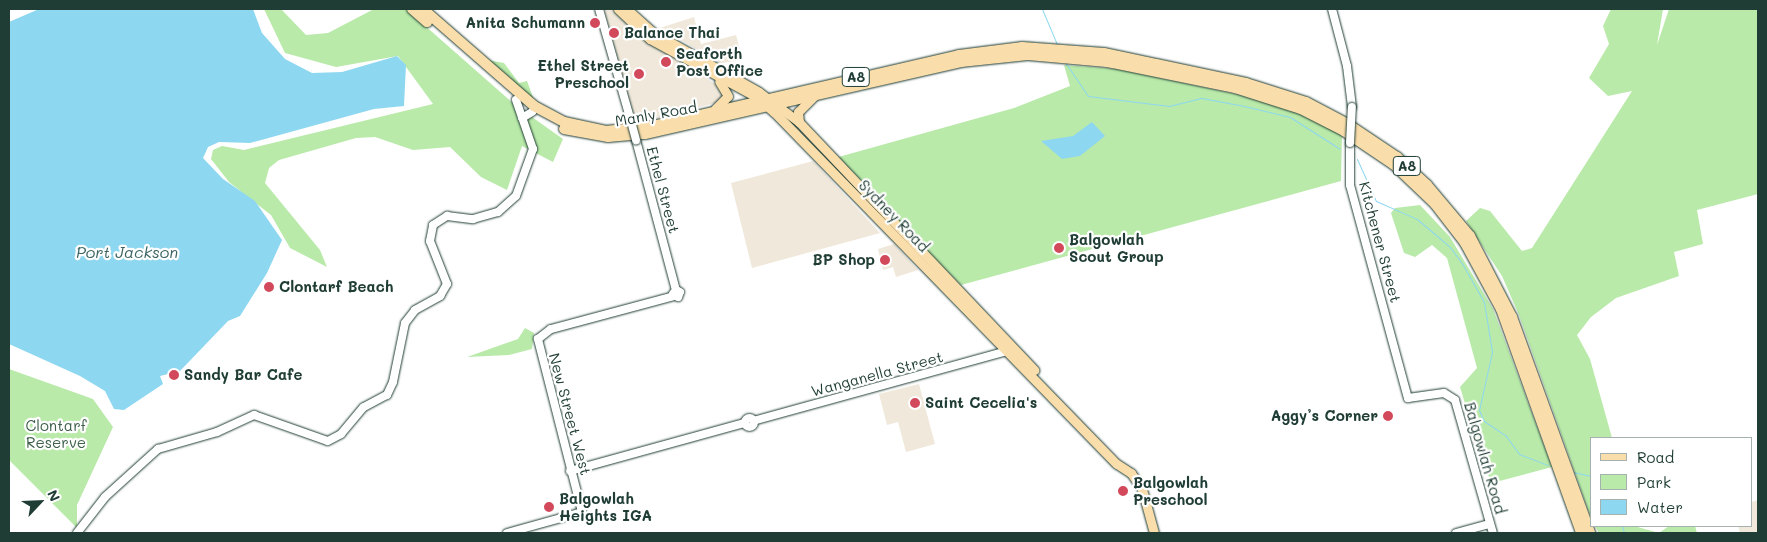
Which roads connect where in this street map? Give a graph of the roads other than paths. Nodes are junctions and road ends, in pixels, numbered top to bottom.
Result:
1 (412, 9) edge
2 (422, 9) edge
3 (600, 9) edge
4 (618, 9) edge
5 (627, 9) edge
6 (1332, 9) edge
7 (1060, 52) junction
8 (712, 74) junction
9 (814, 96) junction
10 (516, 100) junction
11 (768, 102) junction
12 (715, 108) junction
13 (532, 112) junction
14 (522, 118) junction
15 (799, 122) junction
16 (897, 234) junction
17 (551, 329) joint
18 (1008, 352) junction
19 (1447, 393) joint
20 (570, 470) junction
21 (1128, 470) junction
22 (1489, 524) junction
23 (77, 533) edge
24 (507, 533) edge
25 (1154, 533) edge
26 (1456, 533) edge
27 (1493, 533) edge
28 (1581, 533) edge
29 (1590, 533) edge

1 - 10 highway, Manly Road / A8
2 - 12 highway, Manly Road / A8
3 - 17 street, Ethel Street, bridge
4 - 8 main road, Sydney Road
5 - 11 main road, Sydney Road
6 - 19 street, Kitchener Street, bridge
7 - 9 highway, A8
7 - 11 highway, A8
7 - 28 highway, A8
7 - 29 highway, A8
8 - 11 main road, Sydney Road
8 - 12 main road
9 - 11 highway, A8
9 - 15 main road
10 - 13 highway, Manly Road / A8
10 - 14 street
11 - 12 highway, Manly Road / A8
11 - 13 highway, Manly Road / A8
11 - 15 main road, Sydney Road
11 - 16 main road, Sydney Road
13 - 14 street
14 - 23 street
15 - 16 main road, Sydney Road
16 - 18 main road, Sydney Road
16 - 21 main road, Sydney Road
17 - 20 street, New Street West
18 - 20 street, Wanganella Street
18 - 21 main road, Sydney Road
19 - 22 street, Balgowlah Road
20 - 24 street, New Street West
21 - 25 main road, Sydney Road
22 - 26 street
22 - 27 street, Balgowlah Road

